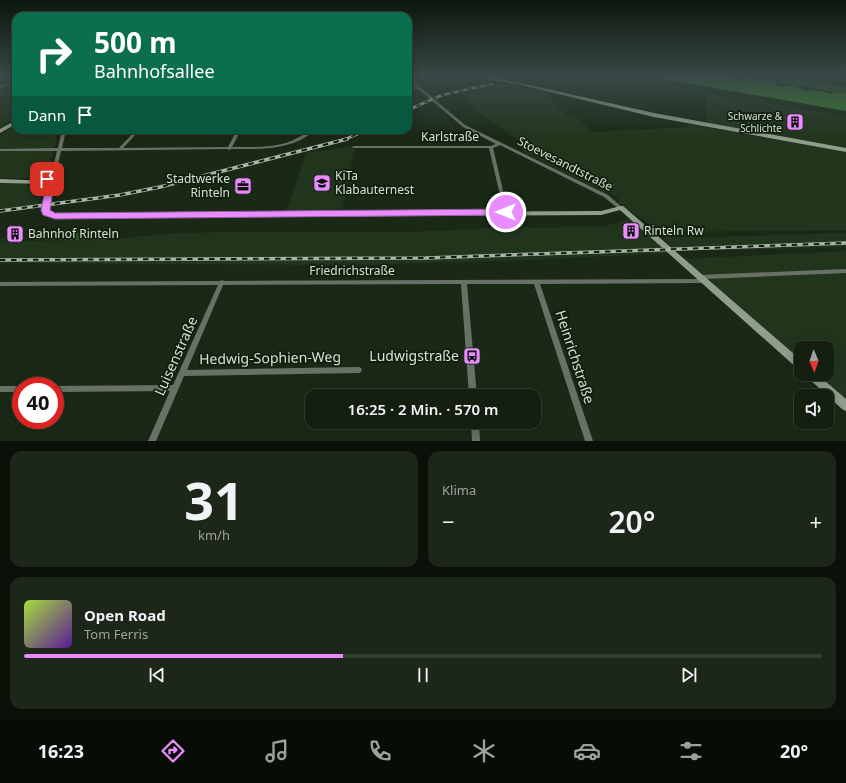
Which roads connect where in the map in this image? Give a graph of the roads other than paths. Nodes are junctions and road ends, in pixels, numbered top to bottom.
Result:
1 (429, 97) edge
2 (575, 97) edge
3 (12, 124) edge
4 (0, 131) edge
5 (63, 134) edge
6 (134, 134) edge
7 (237, 134) edge
8 (306, 134) edge
9 (499, 144) junction
10 (354, 147) dead end
11 (491, 147) junction
12 (59, 149) junction
13 (120, 149) junction
14 (229, 149) junction
15 (0, 150) edge
16 (846, 150) edge
17 (0, 181) edge
18 (45, 181) junction
19 (621, 208) junction
20 (506, 212) junction
21 (846, 271) edge
22 (702, 279) junction
23 (222, 282) junction
24 (464, 282) junction
25 (536, 282) junction
26 (0, 284) edge
27 (794, 360) edge
28 (359, 370) dead end
29 (182, 372) junction
30 (818, 381) edge
31 (175, 388) junction
32 (0, 389) edge
33 (12, 389) edge
34 (64, 389) edge
35 (472, 389) edge
36 (846, 406) edge
37 (475, 429) edge
38 (152, 441) edge
39 (476, 441) edge
40 (589, 441) edge

1 - 9 street, Stoevesandtstraße
2 - 16 street
3 - 4 street
5 - 12 street
6 - 13 street
7 - 14 street
8 - 14 street
9 - 11 street, Karlstraße
9 - 19 street, Stoevesandtstraße
10 - 11 street, Karlstraße
11 - 20 street
12 - 13 street
12 - 15 street
12 - 18 street
13 - 14 street
17 - 18 street
18 - 20 street
19 - 20 street
19 - 22 street, Stoevesandtstraße
21 - 22 street, Friedrichstraße
22 - 25 street, Friedrichstraße
22 - 27 street, Stoevesandtstraße
23 - 24 street, Friedrichstraße
23 - 26 street, Friedrichstraße
23 - 29 street, Luisenstraße
24 - 25 street, Friedrichstraße
24 - 35 street
25 - 40 street, Heinrichstraße
28 - 29 street, Hedwig-Sophien-Weg
29 - 31 street, Luisenstraße
30 - 36 street
31 - 34 street
31 - 38 street, Luisenstraße
32 - 33 street
37 - 39 street

